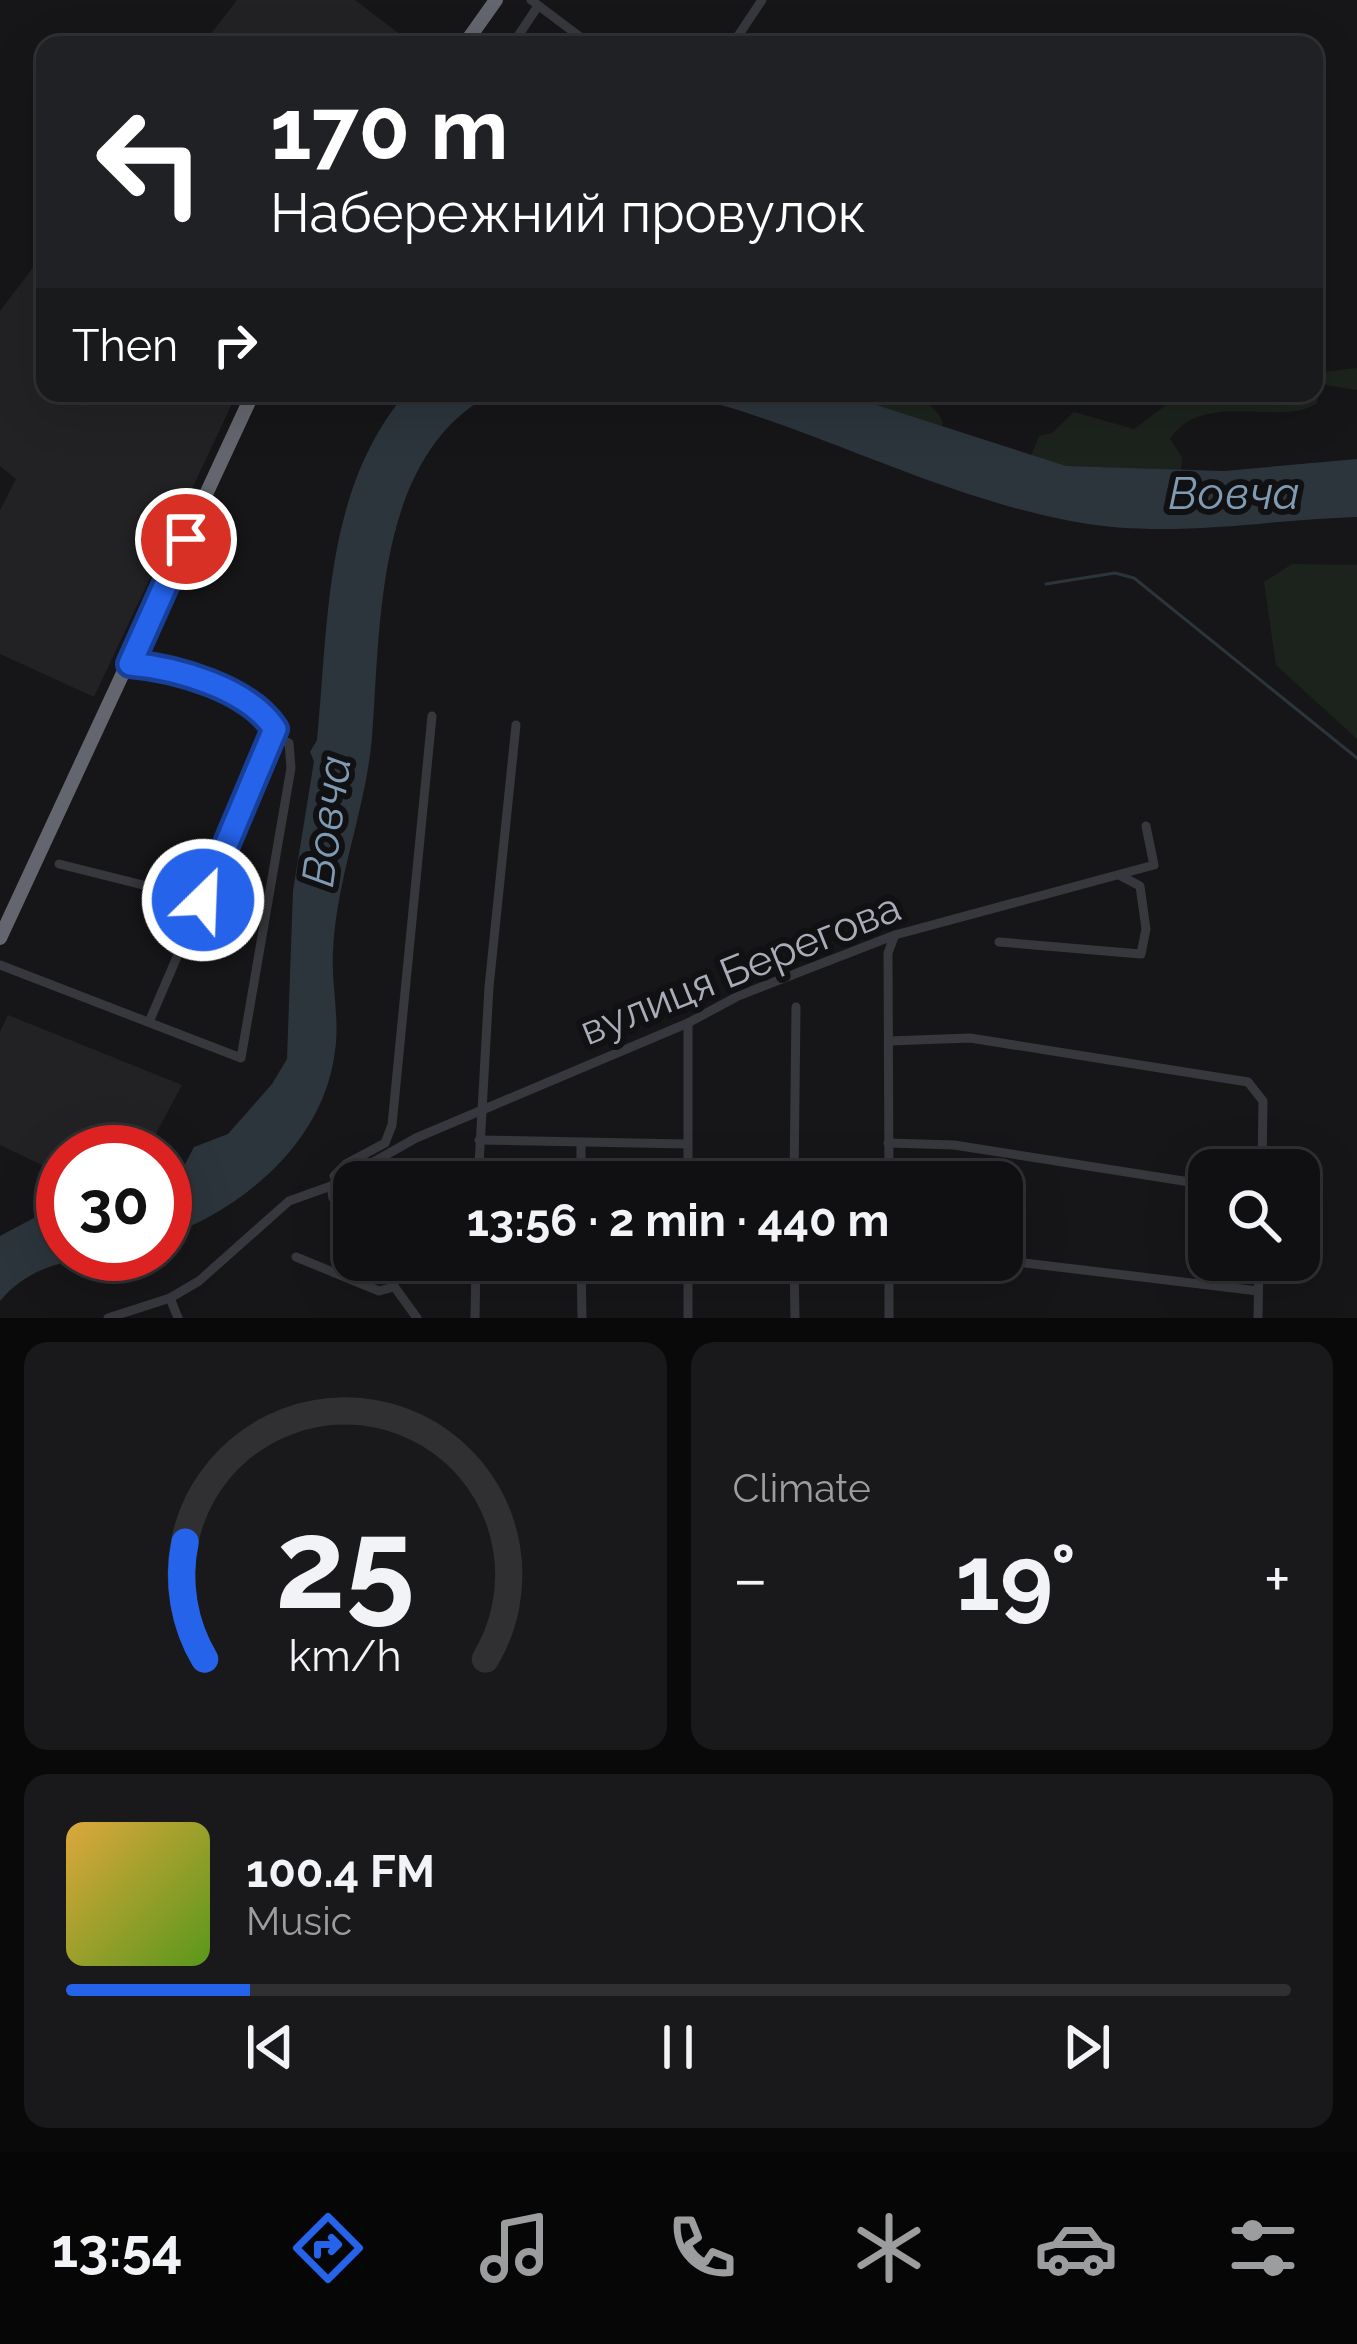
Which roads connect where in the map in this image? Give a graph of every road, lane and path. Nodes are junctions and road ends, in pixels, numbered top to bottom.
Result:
1 (496, 0) edge
2 (762, 0) edge
3 (534, 3) edge
4 (470, 36) edge
5 (517, 36) edge
6 (579, 36) edge
7 (738, 36) edge
8 (249, 402) edge
9 (130, 664) junction
10 (432, 716) dead end
11 (516, 725) dead end
12 (275, 734) junction
13 (1146, 826) dead end
14 (59, 864) dead end
15 (1119, 875) junction
16 (203, 900) junction
17 (4, 916) edge
18 (895, 935) junction
19 (0, 938) edge
20 (999, 942) dead end
21 (0, 965) edge
22 (796, 1007) dead end
23 (149, 1022) junction
24 (688, 1024) junction
25 (889, 1041) junction
26 (482, 1112) junction
27 (479, 1140) junction
28 (888, 1143) junction
29 (687, 1144) junction
30 (581, 1145) junction
31 (1262, 1149) edge
32 (478, 1161) edge
33 (581, 1161) edge
34 (687, 1161) edge
35 (794, 1161) edge
36 (888, 1161) edge
37 (1188, 1182) edge
38 (332, 1183) junction
39 (333, 1199) edge
40 (296, 1257) dead end
41 (1023, 1263) edge
42 (390, 1281) edge
43 (476, 1281) edge
44 (581, 1281) edge
45 (688, 1281) edge
46 (794, 1281) edge
47 (889, 1281) edge
48 (1258, 1281) edge
49 (394, 1287) junction
50 (1258, 1291) junction
51 (170, 1298) junction
52 (108, 1318) edge
53 (178, 1318) edge
54 (418, 1318) edge
55 (475, 1318) edge
56 (582, 1318) edge
57 (688, 1318) edge
58 (795, 1318) edge
59 (889, 1318) edge
60 (1258, 1318) edge

1 - 4 highway
2 - 7 street
3 - 5 street
3 - 6 street
8 - 9 highway
9 - 12 street
9 - 17 highway
10 - 38 street
11 - 26 street
12 - 16 street
12 - 23 street
13 - 15 street
14 - 16 street
15 - 18 street, вулиця Берегова
15 - 20 street
16 - 23 street
17 - 19 highway
18 - 24 street, вулиця Берегова
18 - 25 street
21 - 23 street
22 - 35 street
24 - 26 street, вулиця Берегова
24 - 29 street
25 - 28 street
25 - 31 street
26 - 27 street
26 - 38 street, вулиця Берегова
27 - 30 street
27 - 32 street
28 - 36 street
28 - 37 street
29 - 30 street
29 - 34 street
30 - 33 street
38 - 39 street
38 - 51 street, вулиця Берегова
40 - 49 street
41 - 50 street
42 - 49 street
43 - 55 street
44 - 56 street
45 - 57 street
46 - 58 street
47 - 59 street
48 - 50 street
49 - 54 street
50 - 60 street
51 - 52 street, вулиця Берегова
51 - 53 street

